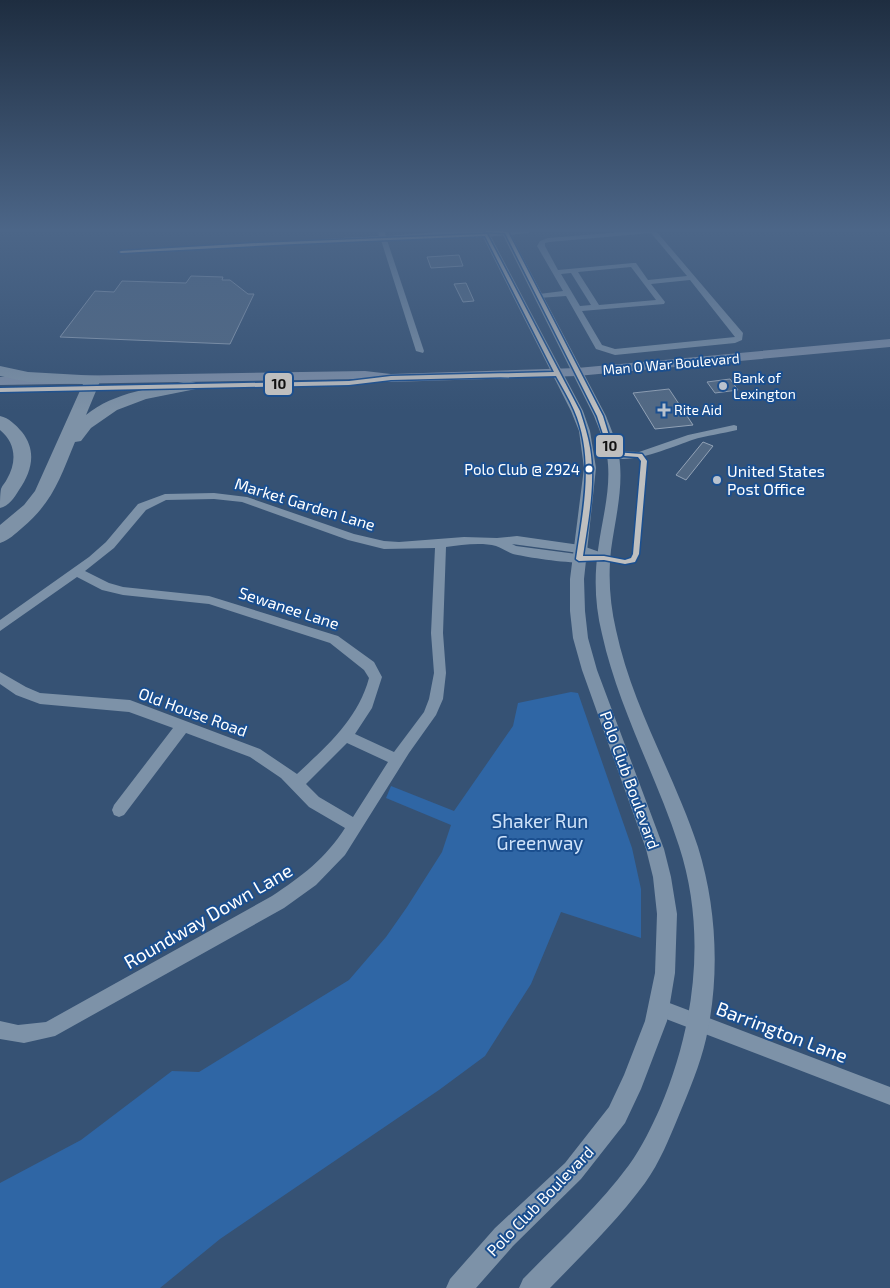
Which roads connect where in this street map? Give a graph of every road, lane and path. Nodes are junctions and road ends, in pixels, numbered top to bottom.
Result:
1 (402, 291) edge
2 (514, 291) edge
3 (556, 291) edge
4 (568, 291) edge
5 (587, 291) edge
6 (653, 291) edge
7 (703, 291) edge
8 (538, 293) joint
9 (598, 308) junction
10 (578, 310) junction
11 (890, 343) edge
12 (420, 351) dead end
13 (0, 371) edge
14 (578, 372) junction
15 (557, 374) junction
16 (391, 378) junction
17 (0, 381) edge
18 (92, 384) junction
19 (190, 386) junction
20 (0, 390) edge
21 (0, 421) edge
22 (734, 428) dead end
23 (612, 449) junction
24 (591, 460) junction
25 (56, 465) junction
26 (613, 477) junction
27 (0, 502) edge
28 (0, 536) edge
29 (440, 544) junction
30 (579, 554) junction
31 (604, 558) junction
32 (76, 572) junction
33 (0, 626) edge
34 (0, 677) edge
35 (184, 725) junction
36 (345, 736) junction
37 (397, 760) junction
38 (296, 784) junction
39 (119, 810) dead end
40 (355, 826) junction
41 (659, 1008) junction
42 (698, 1022) junction
43 (0, 1030) edge
44 (890, 1096) edge
45 (459, 1288) edge
46 (532, 1288) edge

1 - 12 street
2 - 15 street, Polo Club Boulevard
3 - 8 street
4 - 10 street
5 - 9 street
6 - 9 street
7 - 10 street
8 - 14 street, Polo Club Boulevard
9 - 10 street
11 - 14 main road, Man O War Boulevard
13 - 18 highway
14 - 15 main road, Man O War Boulevard
14 - 23 street, Polo Club Boulevard
15 - 16 main road, Man O War Boulevard
15 - 24 street, Polo Club Boulevard
16 - 18 main road, Man O War Boulevard
16 - 19 main road, Man O War Boulevard
17 - 18 main road, Man O War Boulevard
18 - 19 main road, Man O War Boulevard
18 - 20 main road, Man O War Boulevard
18 - 25 highway
19 - 25 highway
21 - 27 highway
22 - 23 street
23 - 24 street
23 - 26 street, Polo Club Boulevard
24 - 26 street
24 - 30 street, Polo Club Boulevard
25 - 28 highway
26 - 31 street, Polo Club Boulevard
29 - 30 street, Market Garden Lane
29 - 32 street, Market Garden Lane
29 - 37 street, Roundway Down Lane
30 - 31 street, Market Garden Lane
30 - 41 street, Polo Club Boulevard
31 - 42 street, Polo Club Boulevard
32 - 33 street, Market Garden Lane
32 - 36 street, Sewanee Lane
34 - 35 street, Old House Road
35 - 38 street, Old House Road
35 - 39 street
36 - 37 street
36 - 38 street, Sewanee Lane
37 - 40 street, Roundway Down Lane
38 - 40 street, Old House Road
40 - 43 street, Roundway Down Lane
41 - 42 street, Barrington Lane
41 - 45 street, Polo Club Boulevard
42 - 44 street, Barrington Lane
42 - 46 street, Polo Club Boulevard

